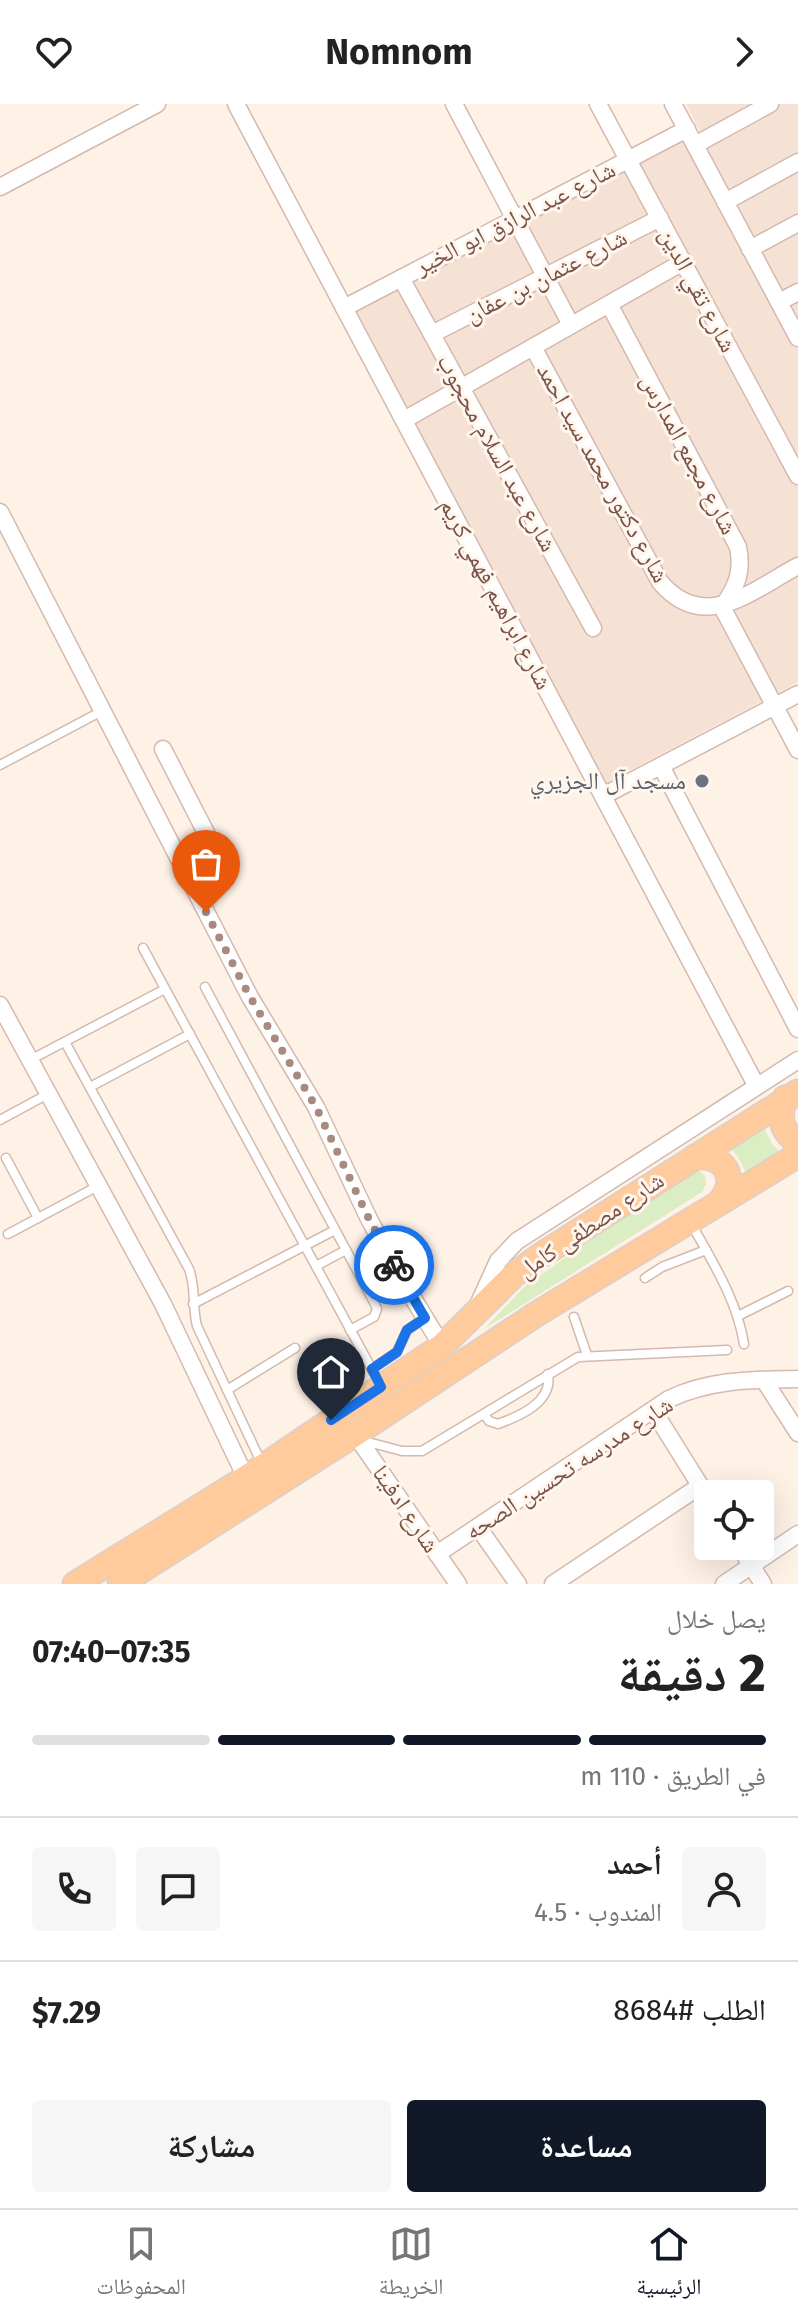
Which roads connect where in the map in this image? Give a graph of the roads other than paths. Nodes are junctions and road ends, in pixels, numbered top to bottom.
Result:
1 (157, 104) edge
2 (236, 104) edge
3 (454, 104) edge
4 (598, 104) edge
5 (673, 104) edge
6 (770, 104) edge
7 (687, 129) junction
8 (695, 145) junction
9 (628, 160) junction
10 (798, 162) edge
11 (0, 187) edge
12 (725, 202) junction
13 (660, 218) junction
14 (515, 219) junction
15 (798, 223) edge
16 (750, 249) junction
17 (683, 262) junction
18 (545, 276) junction
19 (401, 278) junction
20 (798, 292) edge
21 (779, 302) junction
22 (609, 304) junction
23 (344, 308) junction
24 (571, 325) junction
25 (432, 334) junction
26 (798, 338) edge
27 (533, 347) junction
28 (461, 388) junction
29 (404, 420) junction
30 (798, 476) edge
31 (0, 512) edge
32 (798, 566) edge
33 (722, 607) junction
34 (593, 628) dead end
35 (798, 694) edge
36 (775, 706) junction
37 (102, 711) junction
38 (163, 749) dead end
39 (798, 750) edge
40 (0, 765) edge
41 (661, 766) junction
42 (603, 796) junction
43 (192, 883) junction
44 (143, 948) dead end
45 (205, 987) dead end
46 (165, 989) junction
47 (0, 1005) edge
48 (798, 1029) edge
49 (190, 1034) junction
50 (65, 1042) junction
51 (30, 1060) junction
52 (798, 1060) edge
53 (756, 1085) junction
54 (90, 1087) junction
55 (48, 1094) junction
56 (792, 1095) edge
57 (0, 1120) edge
58 (798, 1142) edge
59 (798, 1155) edge
60 (695, 1157) junction
61 (6, 1158) dead end
62 (98, 1186) junction
63 (720, 1202) junction
64 (38, 1218) junction
65 (690, 1221) junction
66 (335, 1230) junction
67 (8, 1234) dead end
68 (305, 1246) junction
69 (346, 1250) junction
70 (706, 1250) junction
71 (316, 1266) junction
72 (645, 1278) dead end
73 (788, 1291) dead end
74 (193, 1304) junction
75 (474, 1315) junction
76 (738, 1316) junction
77 (574, 1317) dead end
78 (425, 1318) junction
79 (350, 1330) junction
80 (744, 1344) dead end
81 (442, 1346) junction
82 (295, 1348) dead end
83 (727, 1350) dead end
84 (587, 1355) junction
85 (548, 1374) junction
86 (377, 1378) junction
87 (798, 1379) edge
88 (764, 1380) junction
89 (227, 1390) junction
90 (653, 1410) junction
91 (484, 1414) junction
92 (798, 1433) edge
93 (356, 1437) junction
94 (255, 1472) junction
95 (697, 1480) edge
96 (694, 1498) edge
97 (478, 1527) junction
98 (798, 1534) edge
99 (437, 1554) junction
100 (748, 1560) edge
101 (751, 1565) junction
102 (75, 1584) edge
103 (120, 1584) edge
104 (458, 1584) edge
105 (518, 1584) edge
106 (553, 1584) edge
107 (724, 1584) edge
108 (763, 1584) edge

1 - 11 street
2 - 23 street, شارع ابراهيم فهمي كريم
3 - 14 street
4 - 9 street, شارع تقي الدين
5 - 7 street
6 - 8 street
7 - 8 street
7 - 9 street, شارع عبد الرازق ابو الخير
8 - 12 street
9 - 13 street, شارع تقي الدين
9 - 14 street, شارع عبد الرازق ابو الخير
10 - 12 street
12 - 16 street
13 - 17 street, شارع تقي الدين
13 - 18 street, شارع عثمان بن عفان
14 - 18 street
14 - 19 street, شارع عبد الرازق ابو الخير
15 - 16 street
16 - 21 street
17 - 22 street
17 - 30 street, شارع تقي الدين
18 - 24 street
18 - 25 street, شارع عثمان بن عفان
19 - 23 street, شارع عبد الرازق ابو الخير
19 - 25 street, شارع عبد السلام محجوب
20 - 21 street
21 - 26 street
22 - 24 street
22 - 33 street, شارع مجمع المدارس
23 - 29 street, شارع ابراهيم فهمي كريم
24 - 27 street
25 - 28 street, شارع عبد السلام محجوب
27 - 28 street
27 - 33 street, شارع دكتور محمد سيد احمد
28 - 29 street
28 - 34 street, شارع عبد السلام محجوب
29 - 42 street, شارع ابراهيم فهمي كريم
31 - 37 street
32 - 33 street
33 - 36 street
35 - 36 street
36 - 39 street
36 - 41 street
37 - 40 lane
37 - 43 street
38 - 43 street
41 - 42 street
41 - 48 street
42 - 53 street, شارع ابراهيم فهمي كريم
43 - 78 street
44 - 46 lane
45 - 66 lane
46 - 49 lane
46 - 50 lane
47 - 51 street
49 - 54 lane
49 - 68 lane
50 - 51 lane
50 - 54 lane
51 - 55 street
52 - 53 street
53 - 75 street
54 - 74 lane
55 - 57 lane
55 - 62 street
56 - 58 main road
56 - 60 main road, شارع مصطفى كامل
59 - 63 main road, شارع مصطفى كامل
60 - 63 main road
60 - 75 main road, شارع مصطفى كامل
61 - 64 lane
62 - 64 lane
62 - 94 street
63 - 65 main road, شارع مصطفى كامل
64 - 67 lane
65 - 70 lane
65 - 93 main road, شارع مصطفى كامل
66 - 68 lane
66 - 69 lane
68 - 71 lane
68 - 74 lane
69 - 71 lane
69 - 79 lane
70 - 72 lane
70 - 76 lane
71 - 79 lane
73 - 76 lane
74 - 89 lane
75 - 81 main road, شارع مصطفى كامل
76 - 80 lane
77 - 84 lane
78 - 81 street
78 - 86 lane
79 - 86 lane
81 - 86 main road, شارع مصطفى كامل
82 - 89 lane
83 - 84 lane
84 - 85 lane
85 - 91 lane
85 - 91 lane
86 - 94 main road, شارع مصطفى كامل
87 - 88 street, شارع مدرسه تحسين الصحه
88 - 90 street, شارع مدرسه تحسين الصحه
88 - 92 street
89 - 94 lane
90 - 95 street
90 - 97 street, شارع مدرسه تحسين الصحه
91 - 93 lane
93 - 99 street, شارع ادفينا
93 - 103 main road, شارع مصطفى كامل
94 - 102 main road, شارع مصطفى كامل
96 - 106 street
97 - 99 street, شارع مدرسه تحسين الصحه
97 - 105 street
98 - 101 street
99 - 104 street, شارع ادفينا
100 - 101 street
101 - 107 street
101 - 108 street

